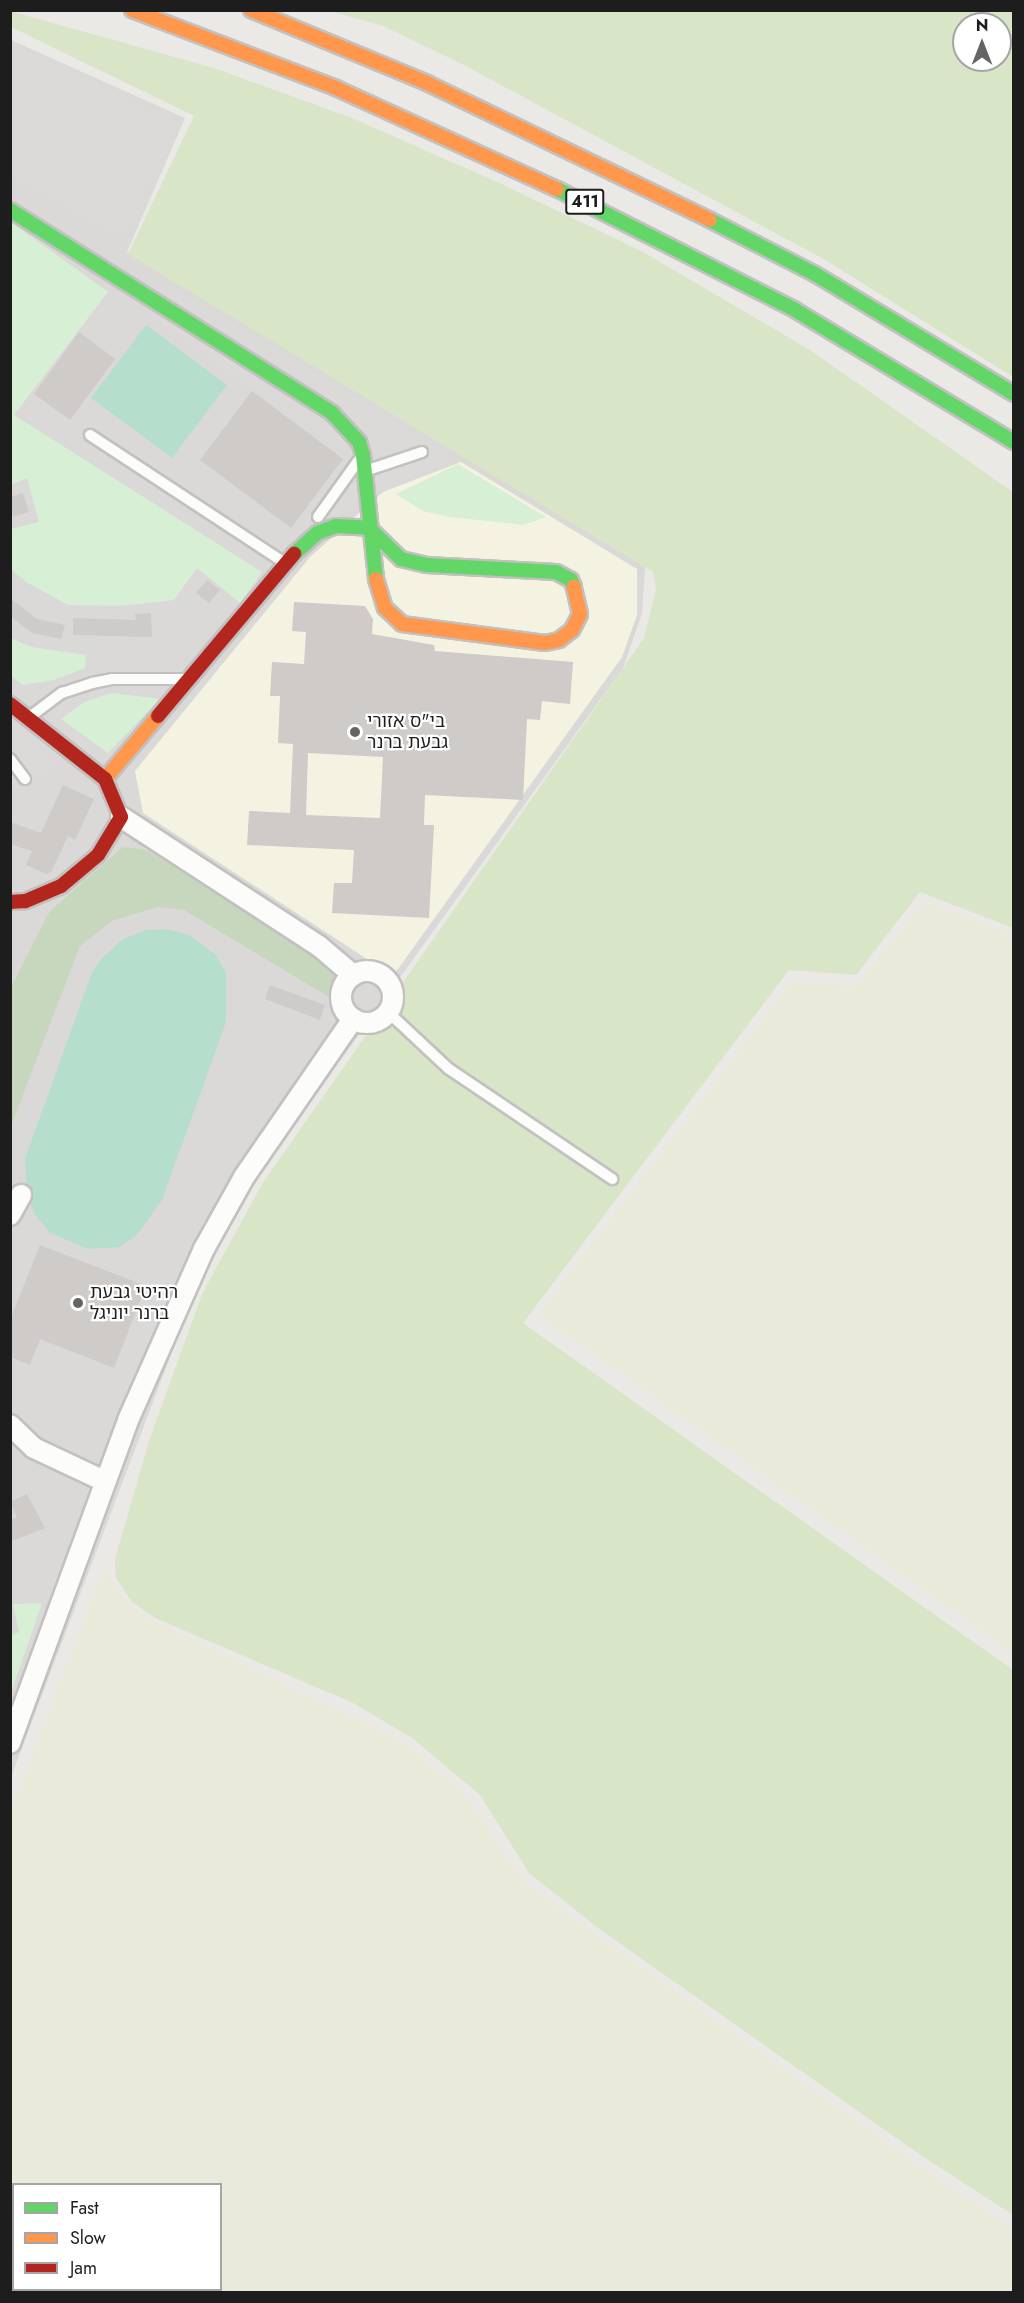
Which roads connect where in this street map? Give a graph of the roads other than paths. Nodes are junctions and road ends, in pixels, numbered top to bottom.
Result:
1 (132, 10) edge
2 (251, 10) edge
3 (10, 210) edge
4 (1014, 394) edge
5 (90, 435) dead end
6 (1014, 442) edge
7 (422, 452) dead end
8 (363, 455) junction
9 (365, 471) junction
10 (318, 517) dead end
11 (369, 528) junction
12 (285, 563) junction
13 (189, 678) junction
14 (10, 704) edge
15 (30, 716) junction
16 (10, 759) edge
17 (25, 779) dead end
18 (105, 779) junction
19 (121, 817) junction
20 (18, 902) edge
21 (10, 911) edge
22 (353, 975) junction
23 (388, 1012) junction
24 (353, 1019) junction
25 (612, 1179) dead end
26 (21, 1195) dead end
27 (10, 1215) edge
28 (10, 1425) edge
29 (105, 1481) junction
30 (10, 1743) edge

1 - 6 main road, 411
2 - 4 main road, 411
3 - 8 main road
5 - 12 lane
7 - 9 lane
8 - 9 main road
8 - 10 lane
9 - 11 main road
11 - 11 main road
11 - 12 main road
12 - 13 main road
13 - 15 lane
13 - 18 main road
14 - 15 main road
15 - 18 main road
16 - 17 lane
18 - 19 main road
19 - 20 main road
19 - 22 street
20 - 21 lane
22 - 23 street
22 - 24 street
23 - 24 street
23 - 25 lane
24 - 29 street
26 - 27 street
28 - 29 street
29 - 30 street

